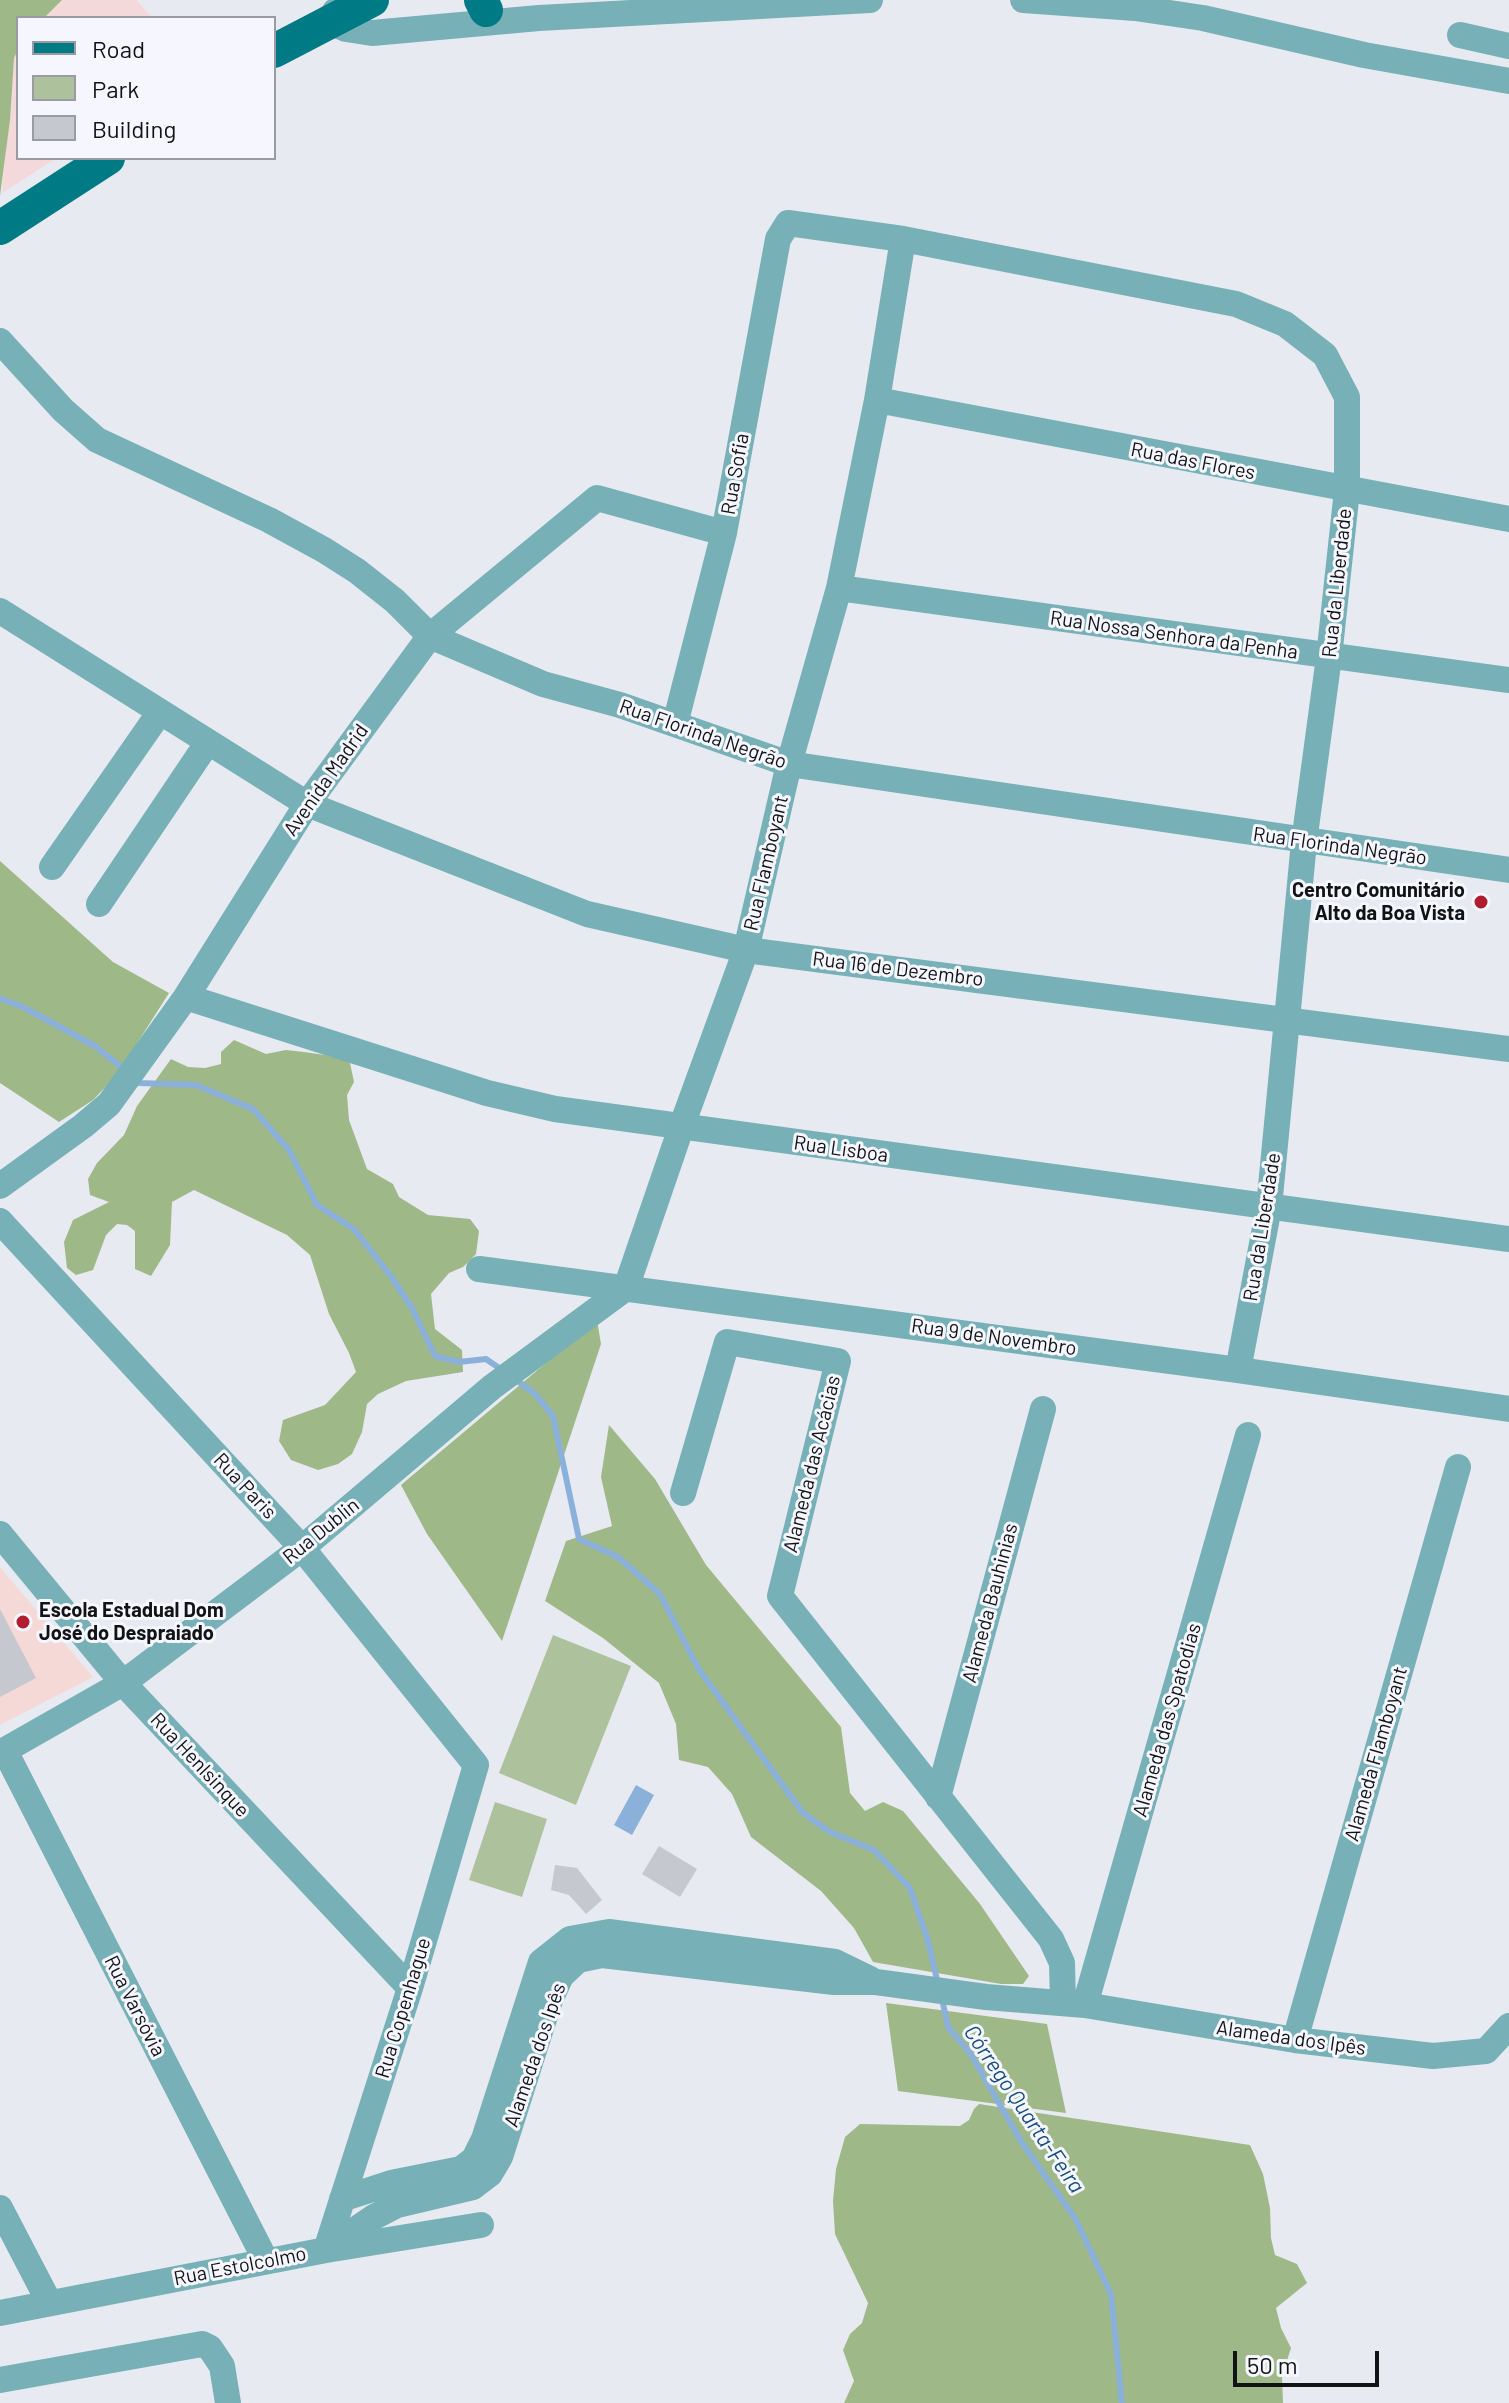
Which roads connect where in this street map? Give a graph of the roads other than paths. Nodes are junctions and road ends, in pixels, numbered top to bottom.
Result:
1 (372, 0) edge
2 (870, 0) edge
3 (1023, 0) edge
4 (477, 3) edge
5 (1133, 4) edge
6 (335, 11) edge
7 (539, 18) junction
8 (1460, 35) dead end
9 (1509, 46) edge
10 (276, 50) edge
11 (1509, 81) edge
12 (105, 160) edge
13 (788, 223) joint
14 (0, 228) edge
15 (903, 239) junction
16 (0, 341) edge
17 (877, 400) junction
18 (1347, 490) junction
19 (1509, 519) edge
20 (724, 533) junction
21 (839, 588) junction
22 (0, 611) edge
23 (430, 636) junction
24 (1329, 657) junction
25 (1509, 680) edge
26 (160, 712) junction
27 (675, 724) junction
28 (208, 742) junction
29 (789, 764) junction
30 (307, 804) junction
31 (1304, 842) junction
32 (52, 867) dead end
33 (1509, 870) edge
34 (99, 904) dead end
35 (746, 950) junction
36 (186, 997) junction
37 (1287, 1020) junction
38 (1509, 1049) edge
39 (681, 1128) junction
40 (0, 1186) edge
41 (1269, 1207) junction
42 (0, 1221) edge
43 (1509, 1239) edge
44 (479, 1269) dead end
45 (626, 1288) junction
46 (1238, 1370) junction
47 (1043, 1409) dead end
48 (1509, 1409) edge
49 (1248, 1435) dead end
50 (1458, 1467) dead end
51 (683, 1493) dead end
52 (0, 1534) edge
53 (302, 1548) junction
54 (123, 1683) junction
55 (2, 1752) edge
56 (476, 1765) joint
57 (938, 1797) junction
58 (410, 1988) junction
59 (1074, 2004) junction
60 (1509, 2026) edge
61 (1295, 2040) junction
62 (467, 2178) junction
63 (368, 2189) junction
64 (342, 2199) junction
65 (0, 2208) edge
66 (374, 2217) junction
67 (481, 2225) dead end
68 (326, 2250) junction
69 (266, 2261) junction
70 (49, 2302) junction
71 (0, 2313) edge
72 (0, 2380) edge
73 (228, 2403) edge

1 - 6 main road
2 - 7 street
3 - 5 street
4 - 7 street
5 - 11 street
6 - 7 street
6 - 10 main road
8 - 9 street
12 - 14 main road
13 - 15 street, Rua da Liberdade
13 - 20 street, Rua Sofia
15 - 17 street, Rua Flamboyant
15 - 18 street, Rua da Liberdade
16 - 23 street, Rua Florinda Negrão
17 - 18 street, Rua das Flores
17 - 21 street, Rua Flamboyant
18 - 19 street, Rua das Flores
18 - 24 street, Rua da Liberdade
20 - 23 street, Avenida Madrid
20 - 27 street, Rua Sofia
21 - 24 street, Rua Nossa Senhora da Penha
21 - 29 street, Rua Flamboyant
22 - 26 street, Rua 16 de Dezembro
23 - 27 street, Rua Florinda Negrão
23 - 30 street, Avenida Madrid
24 - 25 street, Rua Nossa Senhora da Penha
24 - 31 street, Rua da Liberdade
26 - 28 street, Rua 16 de Dezembro
26 - 32 street
27 - 29 street, Rua Florinda Negrão
28 - 30 street, Rua 16 de Dezembro
28 - 34 street
29 - 31 street, Rua Florinda Negrão
29 - 35 street, Rua Flamboyant
30 - 35 street, Rua 16 de Dezembro
30 - 36 street, Avenida Madrid
31 - 33 street, Rua Florinda Negrão
31 - 37 street, Rua da Liberdade
35 - 37 street, Rua 16 de Dezembro
35 - 39 street, Rua Flamboyant
36 - 39 street, Rua Lisboa
36 - 40 street, Avenida Madrid
37 - 38 street, Rua 16 de Dezembro
37 - 41 street, Rua da Liberdade
39 - 41 street, Rua Lisboa
39 - 45 street, Rua Flamboyant
41 - 43 street, Rua Lisboa
41 - 46 street, Rua da Liberdade
42 - 53 street, Rua Paris
44 - 45 street, Rua 9 de Novembro
45 - 46 street, Rua 9 de Novembro
45 - 53 street, Rua Dublin
46 - 48 street, Rua 9 de Novembro
47 - 57 street, Alameda Bauhinias
49 - 59 street, Alameda das Spatodias
50 - 61 street, Alameda Flamboyant
51 - 57 street, Alameda das Acácias
52 - 54 street, Rua Henlsinque
53 - 54 street, Rua Dublin
53 - 56 street, Rua Paris
54 - 55 street, Rua Dublin
54 - 58 street, Rua Henlsinque
55 - 69 street, Rua Varsóvia
56 - 58 street, Rua Copenhague
57 - 59 street
58 - 64 street, Rua Copenhague
59 - 61 street, Alameda dos Ipês
59 - 62 street, Alameda dos Ipês
60 - 61 street, Alameda dos Ipês
62 - 63 street
62 - 66 street
63 - 64 street
63 - 66 street
64 - 68 street, Rua Copenhague
65 - 70 street
66 - 68 street
67 - 68 street, Rua Estolcolmo
68 - 69 street, Rua Estolcolmo
69 - 70 street, Rua Estolcolmo
70 - 71 street, Rua Estolcolmo
72 - 73 street

